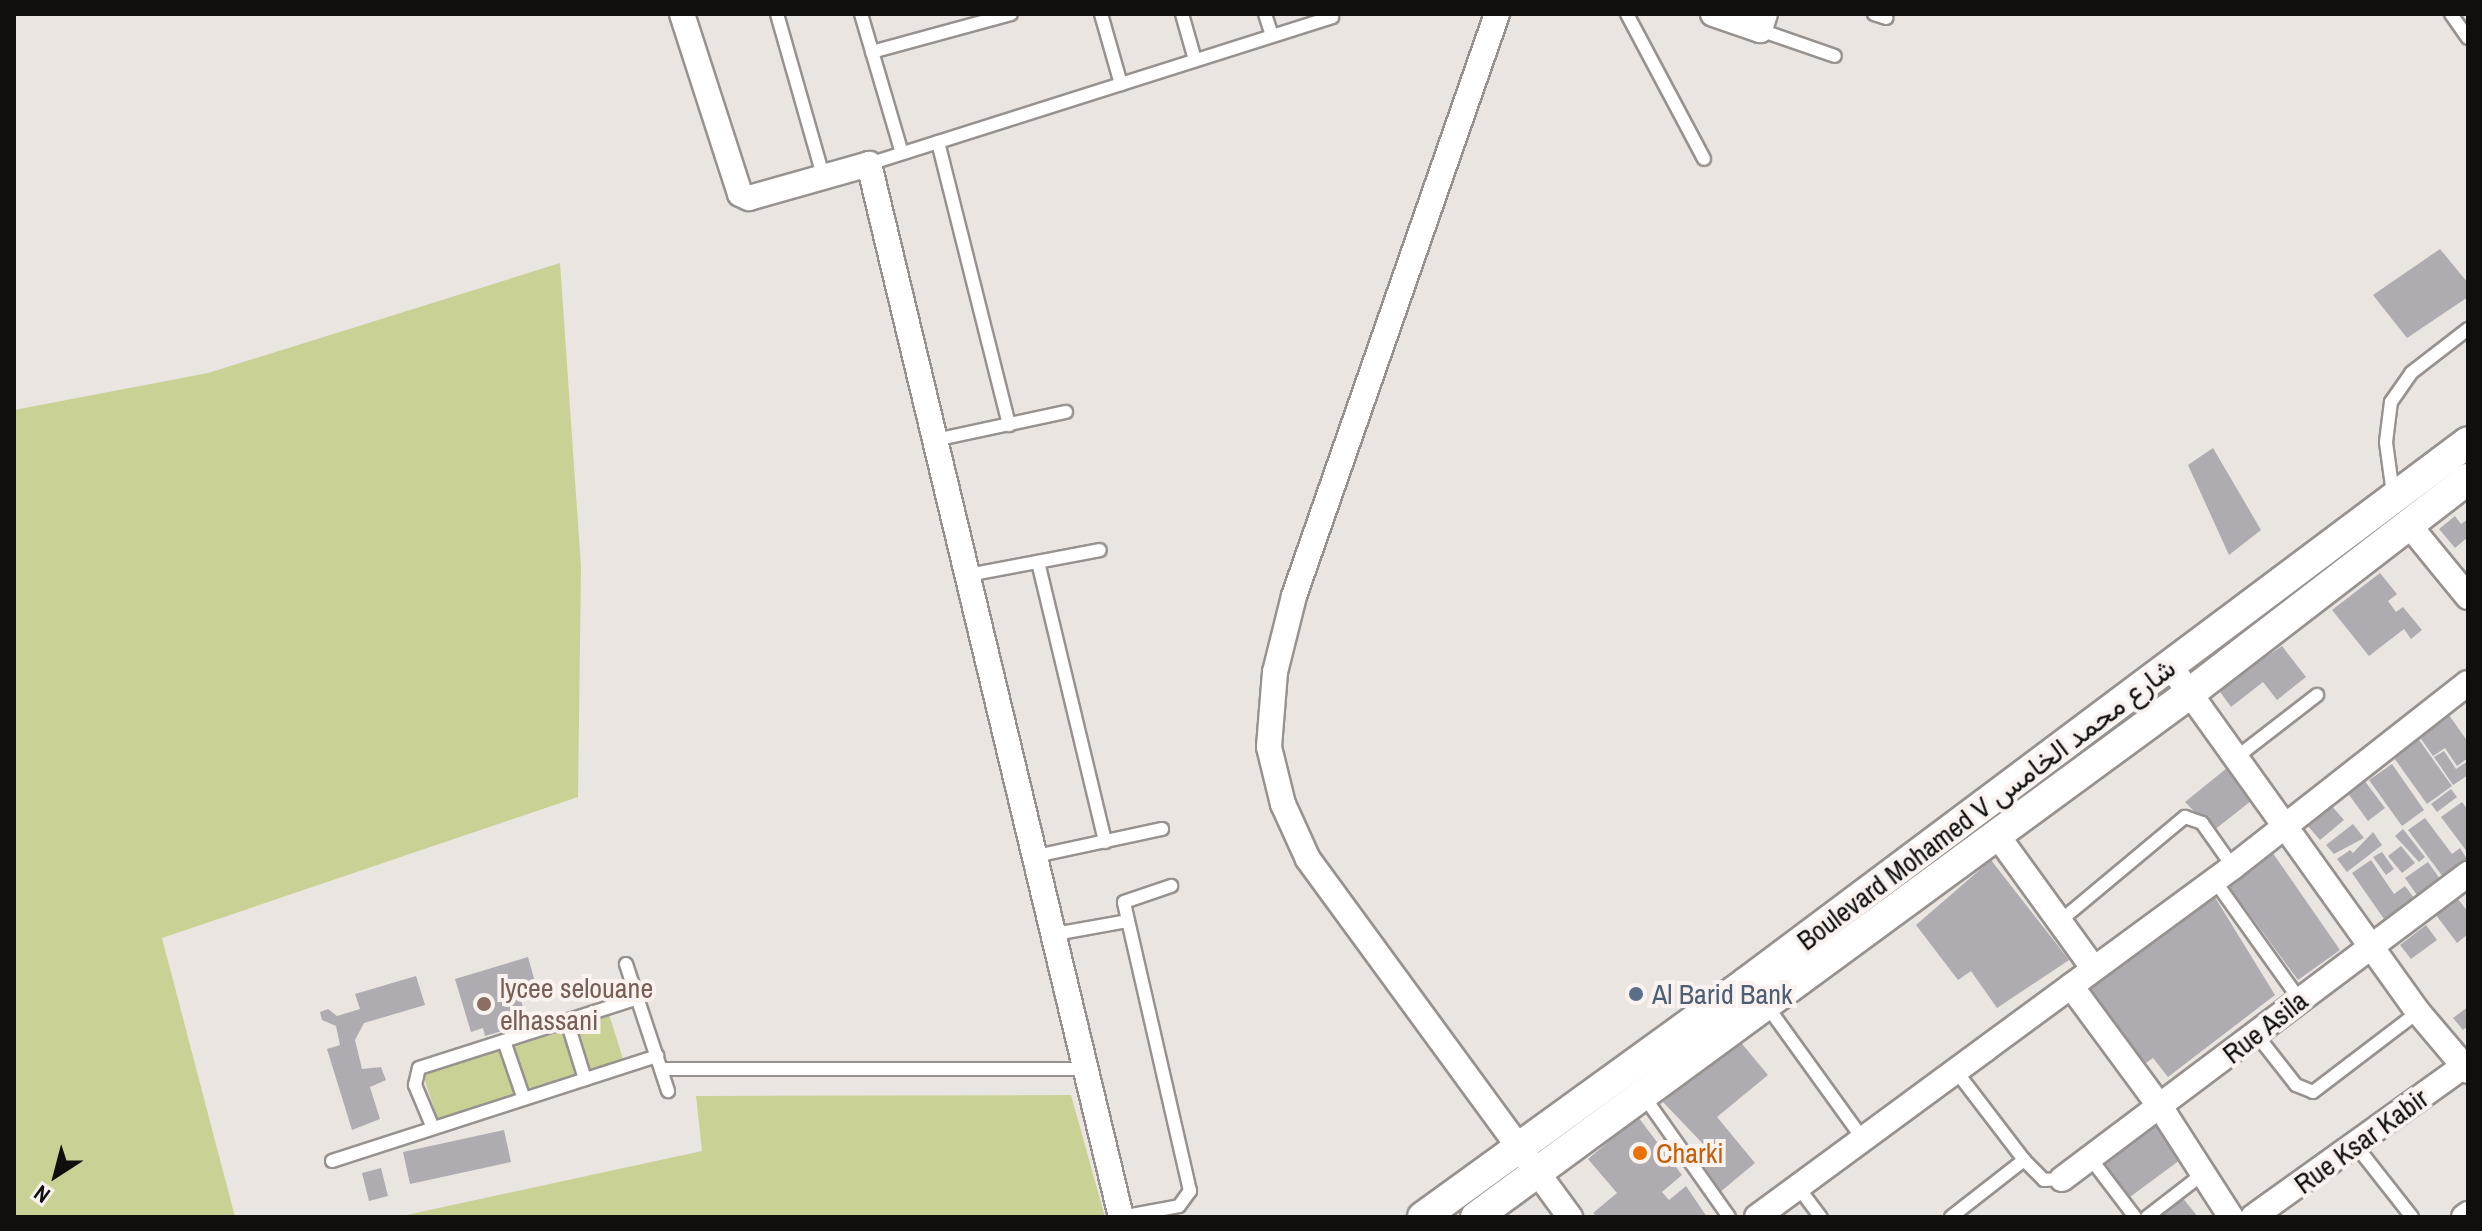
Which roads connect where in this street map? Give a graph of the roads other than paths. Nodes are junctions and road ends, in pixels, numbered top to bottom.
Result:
1 (682, 14) edge
2 (777, 14) edge
3 (861, 14) edge
4 (1011, 14) edge
5 (1101, 14) edge
6 (1182, 14) edge
7 (1265, 14) edge
8 (1497, 14) edge
9 (1627, 14) edge
10 (1713, 14) edge
11 (2451, 14) edge
12 (1332, 17) dead end
13 (1763, 22) edge
14 (1272, 36) junction
15 (2468, 38) edge
16 (872, 52) junction
17 (1835, 56) dead end
18 (1195, 60) junction
19 (1121, 84) junction
20 (938, 142) junction
21 (902, 153) junction
22 (1704, 159) dead end
23 (869, 164) junction
24 (823, 175) junction
25 (2468, 329) edge
26 (1066, 412) dead end
27 (1009, 425) junction
28 (935, 440) junction
29 (2468, 442) edge
30 (2468, 479) edge
31 (2394, 497) junction
32 (2409, 525) junction
33 (1100, 550) dead end
34 (1038, 562) junction
35 (968, 575) junction
36 (2468, 597) edge
37 (2171, 667) junction
38 (2468, 683) edge
39 (2190, 693) junction
40 (2317, 695) dead end
41 (2238, 756) junction
42 (2286, 824) junction
43 (1162, 829) dead end
44 (1997, 835) junction
45 (1105, 842) junction
46 (1036, 856) junction
47 (2224, 874) junction
48 (2468, 874) edge
49 (1171, 886) dead end
50 (1127, 921) junction
51 (2060, 921) junction
52 (1055, 934) junction
53 (2372, 945) junction
54 (626, 964) dead end
55 (2094, 969) junction
56 (2071, 986) junction
57 (638, 998) junction
58 (2300, 1000) junction
59 (1767, 1006) junction
60 (2418, 1012) junction
61 (567, 1021) junction
62 (2256, 1034) junction
63 (504, 1041) junction
64 (657, 1056) junction
65 (2467, 1067) edge
66 (662, 1069) junction
67 (1087, 1069) junction
68 (1956, 1071) junction
69 (585, 1079) junction
70 (668, 1091) dead end
71 (1643, 1095) junction
72 (524, 1099) junction
73 (2161, 1108) junction
74 (433, 1128) junction
75 (1863, 1139) junction
76 (1517, 1147) junction
77 (2357, 1147) junction
78 (2091, 1159) junction
79 (2024, 1160) junction
80 (332, 1161) dead end
81 (2204, 1173) junction
82 (1535, 1175) junction
83 (2062, 1179) joint
84 (1798, 1187) junction
85 (1969, 1203) junction
86 (1121, 1217) edge
87 (1423, 1217) edge
88 (1476, 1217) edge
89 (1570, 1217) edge
90 (1729, 1217) edge
91 (1757, 1217) edge
92 (1821, 1217) edge
93 (1951, 1217) edge
94 (1978, 1217) edge
95 (2135, 1217) edge
96 (2147, 1217) edge
97 (2231, 1217) edge
98 (2253, 1217) edge
99 (2412, 1217) edge

1 - 24 street
2 - 24 lane
3 - 16 lane
4 - 16 lane
5 - 19 lane
6 - 18 lane
7 - 14 lane
8 - 76 street
9 - 22 lane
10 - 13 street
11 - 15 lane
12 - 14 lane
13 - 17 lane
14 - 18 lane
16 - 21 lane
18 - 19 lane
19 - 20 lane
20 - 21 lane
20 - 27 lane
21 - 23 lane
23 - 24 street
23 - 28 street
25 - 31 lane
26 - 27 lane
27 - 28 lane
28 - 35 street
29 - 31 street, Boulevard Mohamed V شارع محمد الخامس
30 - 32 street, Boulevard Mohamed V شارع محمد الخامس
31 - 37 street, Boulevard Mohamed V شارع محمد الخامس
32 - 36 street
32 - 39 street, Boulevard Mohamed V شارع محمد الخامس
33 - 34 lane
34 - 35 lane
34 - 45 lane
35 - 46 street
37 - 39 street
37 - 76 street, Boulevard Mohamed V شارع محمد الخامس
38 - 42 street
39 - 41 street
39 - 44 street, Boulevard Mohamed V شارع محمد الخامس
40 - 41 lane
41 - 42 street
42 - 47 street
42 - 53 street
43 - 45 lane
44 - 51 street
44 - 59 street, Boulevard Mohamed V شارع محمد الخامس
45 - 46 lane
46 - 52 street
47 - 51 lane
47 - 55 street
47 - 58 lane
48 - 53 street, Rue Asila
49 - 50 lane
50 - 52 lane
50 - 86 lane
51 - 55 street
52 - 67 street
53 - 58 street, Rue Asila
53 - 60 street
54 - 57 lane
55 - 56 street
56 - 68 street
56 - 73 street
57 - 61 lane
57 - 64 lane
58 - 62 street, Rue Asila
59 - 71 street, Boulevard Mohamed V شارع محمد الخامس
59 - 75 lane
60 - 62 lane
60 - 65 street
61 - 63 lane
61 - 69 lane
62 - 73 street, Rue Asila
63 - 72 lane
63 - 74 lane
64 - 66 lane
64 - 69 lane
65 - 77 street, Rue Ksar Kabir
66 - 67 lane
66 - 70 lane
67 - 86 street
68 - 75 street
68 - 79 lane
69 - 72 lane
71 - 82 street, Boulevard Mohamed V شارع محمد الخامس
71 - 90 lane
72 - 74 lane
73 - 78 street, Rue Asila
73 - 81 street
74 - 80 lane
75 - 84 street
76 - 82 street
76 - 87 street, Boulevard Mohamed V شارع محمد الخامس
77 - 98 street, Rue Ksar Kabir
77 - 99 lane
78 - 83 street, Rue Asila
78 - 95 lane
79 - 83 lane
79 - 85 lane
81 - 96 lane
81 - 97 street
82 - 88 street, Boulevard Mohamed V شارع محمد الخامس
82 - 89 street
84 - 91 street
84 - 92 lane
85 - 93 lane
85 - 94 lane

